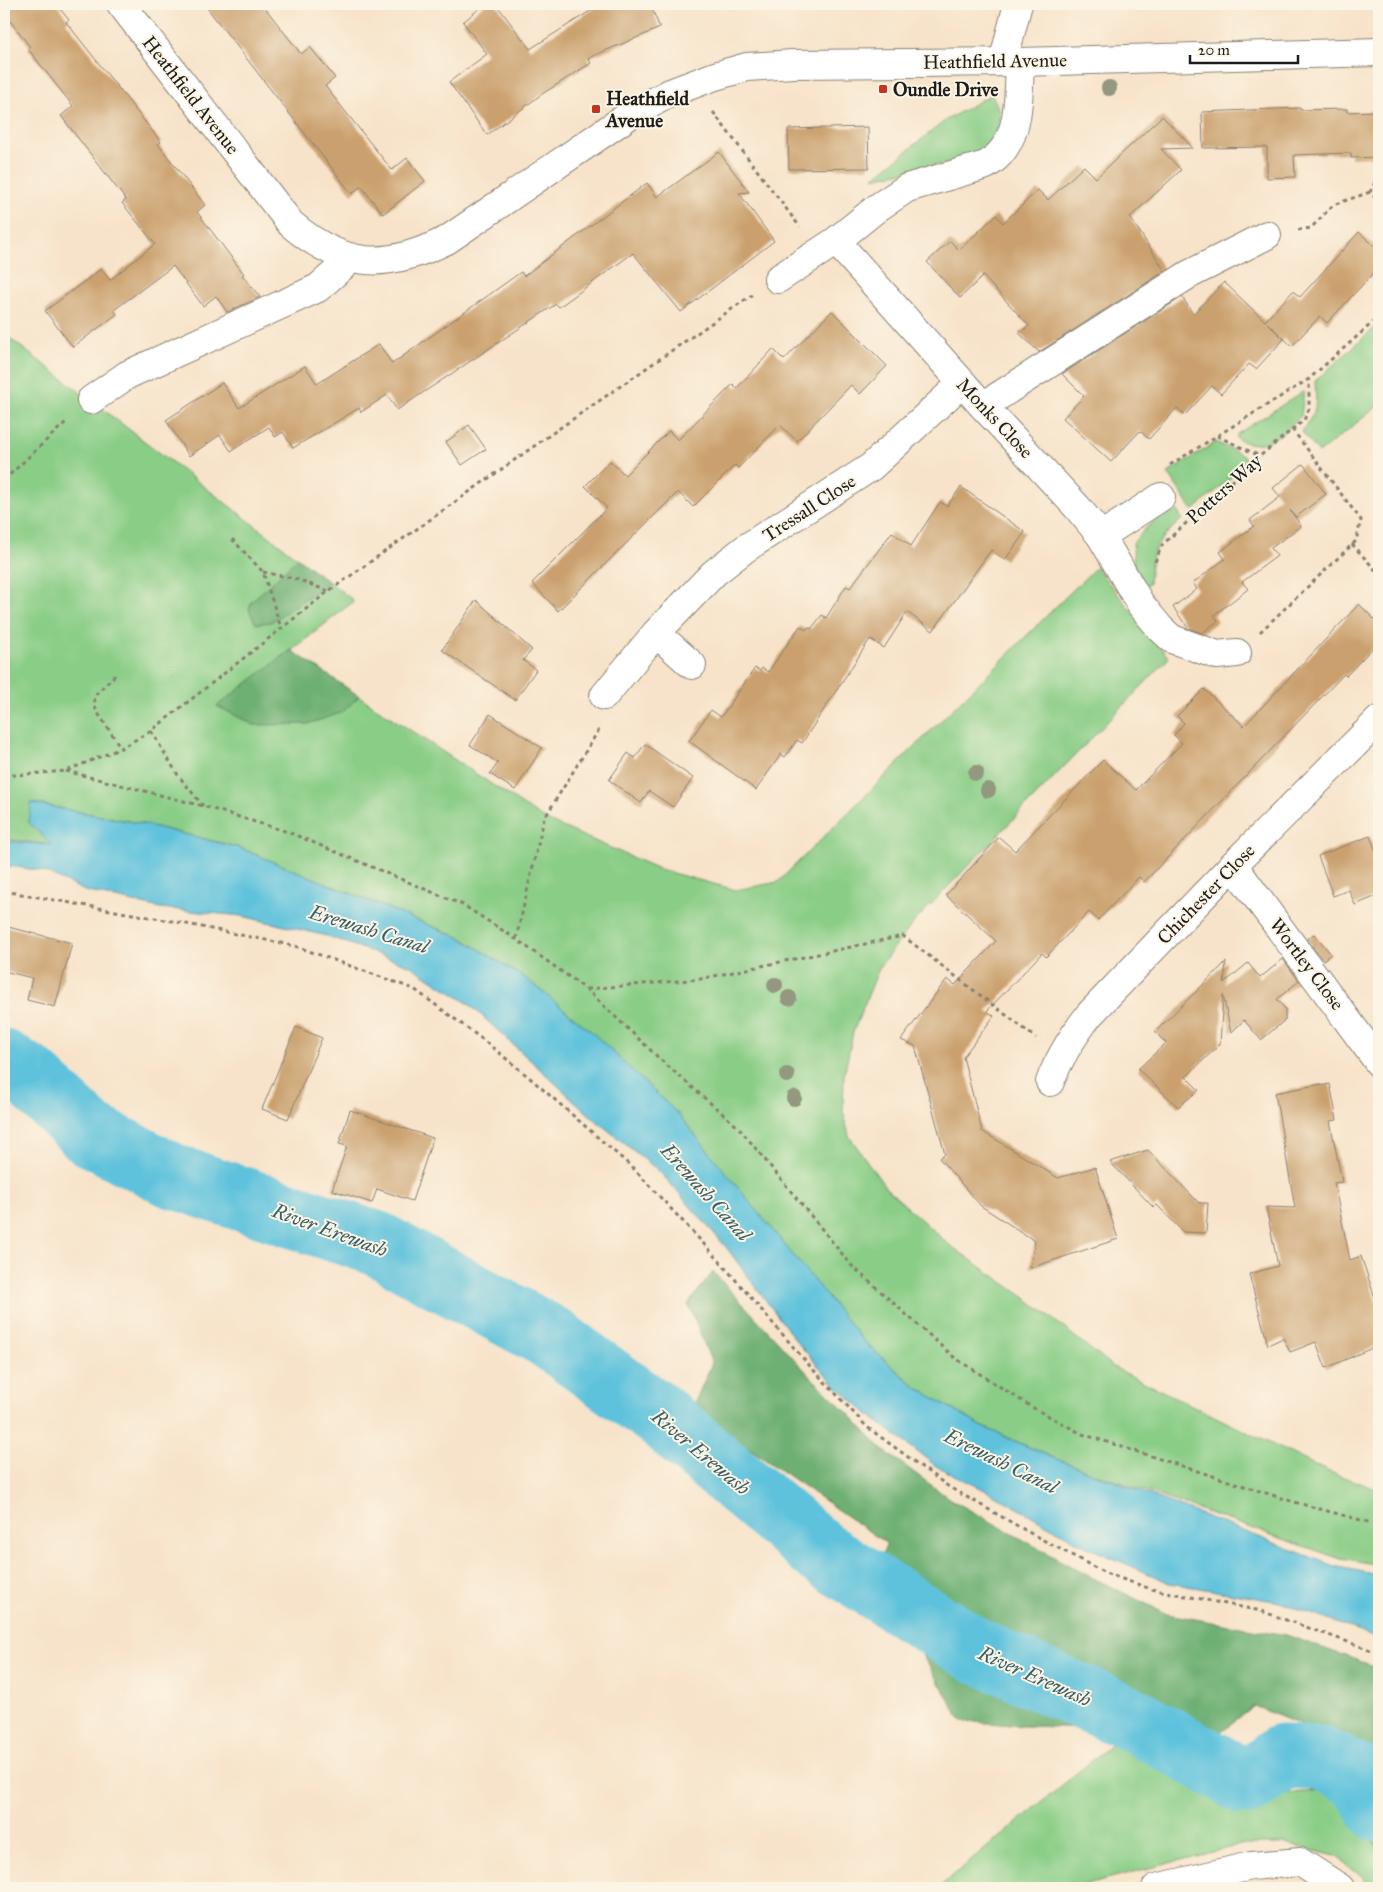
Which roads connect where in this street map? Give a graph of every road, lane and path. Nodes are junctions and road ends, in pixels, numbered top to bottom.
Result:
1 (121, 4) edge
2 (1018, 4) edge
3 (1379, 52) edge
4 (1011, 62) junction
5 (692, 84) junction
6 (1379, 175) edge
7 (1370, 192) junction
8 (1379, 202) edge
9 (1267, 235) joint
10 (827, 246) junction
11 (352, 258) junction
12 (778, 278) joint
13 (1379, 318) edge
14 (1309, 379) junction
15 (962, 383) junction
16 (91, 400) joint
17 (983, 406) junction
18 (1292, 429) junction
19 (1217, 436) junction
20 (1260, 456) junction
21 (1166, 468) dead end
22 (4, 480) edge
23 (1161, 496) dead end
24 (1101, 536) junction
25 (232, 539) dead end
26 (1352, 544) junction
27 (263, 572) junction
28 (1379, 574) edge
29 (329, 591) junction
30 (1141, 605) junction
31 (281, 628) junction
32 (656, 633) junction
33 (1237, 653) joint
34 (692, 665) dead end
35 (115, 675) dead end
36 (604, 696) joint
37 (1379, 720) edge
38 (151, 731) junction
39 (121, 748) junction
40 (66, 771) junction
41 (4, 776) edge
42 (203, 806) junction
43 (1233, 865) junction
44 (4, 891) edge
45 (516, 939) junction
46 (586, 989) junction
47 (1061, 1057) junction
48 (1379, 1063) edge
49 (1050, 1082) dead end
50 (1379, 1525) edge
51 (1379, 1653) edge
52 (1156, 1888) edge
53 (1340, 1888) edge

1 - 11 street, Heathfield Avenue
2 - 4 street
3 - 4 street, Heathfield Avenue
4 - 5 street, Heathfield Avenue
4 - 10 street
5 - 10 path
5 - 11 street, Heathfield Avenue
6 - 7 path
7 - 8 path
7 - 9 path
9 - 17 street
10 - 12 street
10 - 15 street, Monks Close
11 - 16 street
12 - 29 path
13 - 14 path
14 - 18 path, Potters Way
14 - 19 path
15 - 17 street, Monks Close
15 - 32 street, Tressall Close
16 - 22 path
17 - 24 street, Monks Close
18 - 20 path, Potters Way
18 - 26 path
19 - 20 path
19 - 21 path
20 - 30 path, Potters Way
23 - 24 street, Potters Way
24 - 30 street, Monks Close
25 - 27 path
26 - 28 path
26 - 33 path
27 - 29 path
27 - 31 path
29 - 31 path
30 - 33 street, Monks Close
31 - 38 path
32 - 34 street
32 - 36 street, Tressall Close
35 - 39 path
36 - 45 path
37 - 43 street, Chichester Close
38 - 39 path
38 - 42 path
39 - 40 path
40 - 41 path
40 - 42 path
42 - 45 path
43 - 47 street, Chichester Close
43 - 48 street, Wortley Close
44 - 51 path
45 - 46 path
46 - 47 path
46 - 50 path
47 - 49 street, Chichester Close
52 - 53 street

